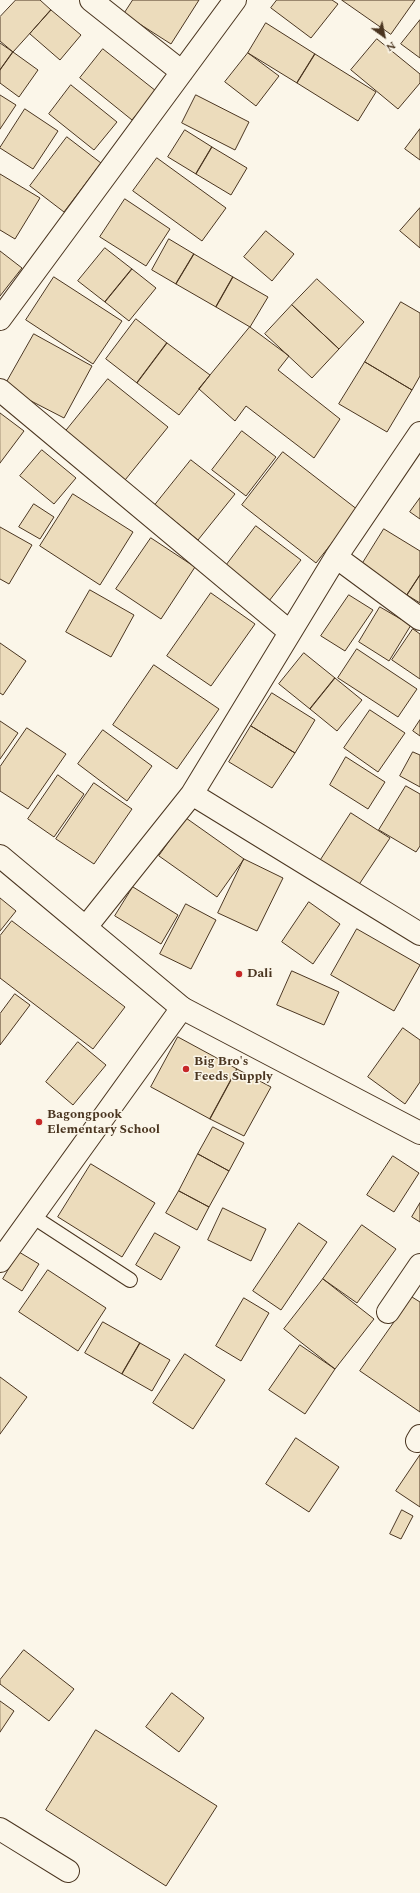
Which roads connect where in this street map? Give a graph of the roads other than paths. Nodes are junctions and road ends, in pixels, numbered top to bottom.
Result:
1 (91, 0) edge
2 (235, 0) edge
3 (182, 72) junction
4 (0, 319) edge
5 (0, 390) edge
6 (420, 433) edge
7 (336, 557) junction
8 (420, 619) edge
9 (290, 632) junction
10 (192, 794) junction
11 (0, 856) edge
12 (86, 927) junction
13 (420, 934) edge
14 (182, 1008) junction
15 (420, 1133) edge
16 (32, 1216) junction
17 (0, 1261) edge
18 (420, 1265) edge
19 (130, 1280) dead end
20 (388, 1312) dead end
21 (0, 1829) edge
22 (68, 1871) dead end

1 - 3 street
2 - 3 street
3 - 4 street
5 - 9 street
6 - 7 street
7 - 8 street
7 - 9 street
9 - 10 street
10 - 12 street
10 - 13 street
11 - 12 street
12 - 14 street
14 - 15 street
14 - 16 street
16 - 17 street
16 - 19 lane
18 - 20 street
21 - 22 street

